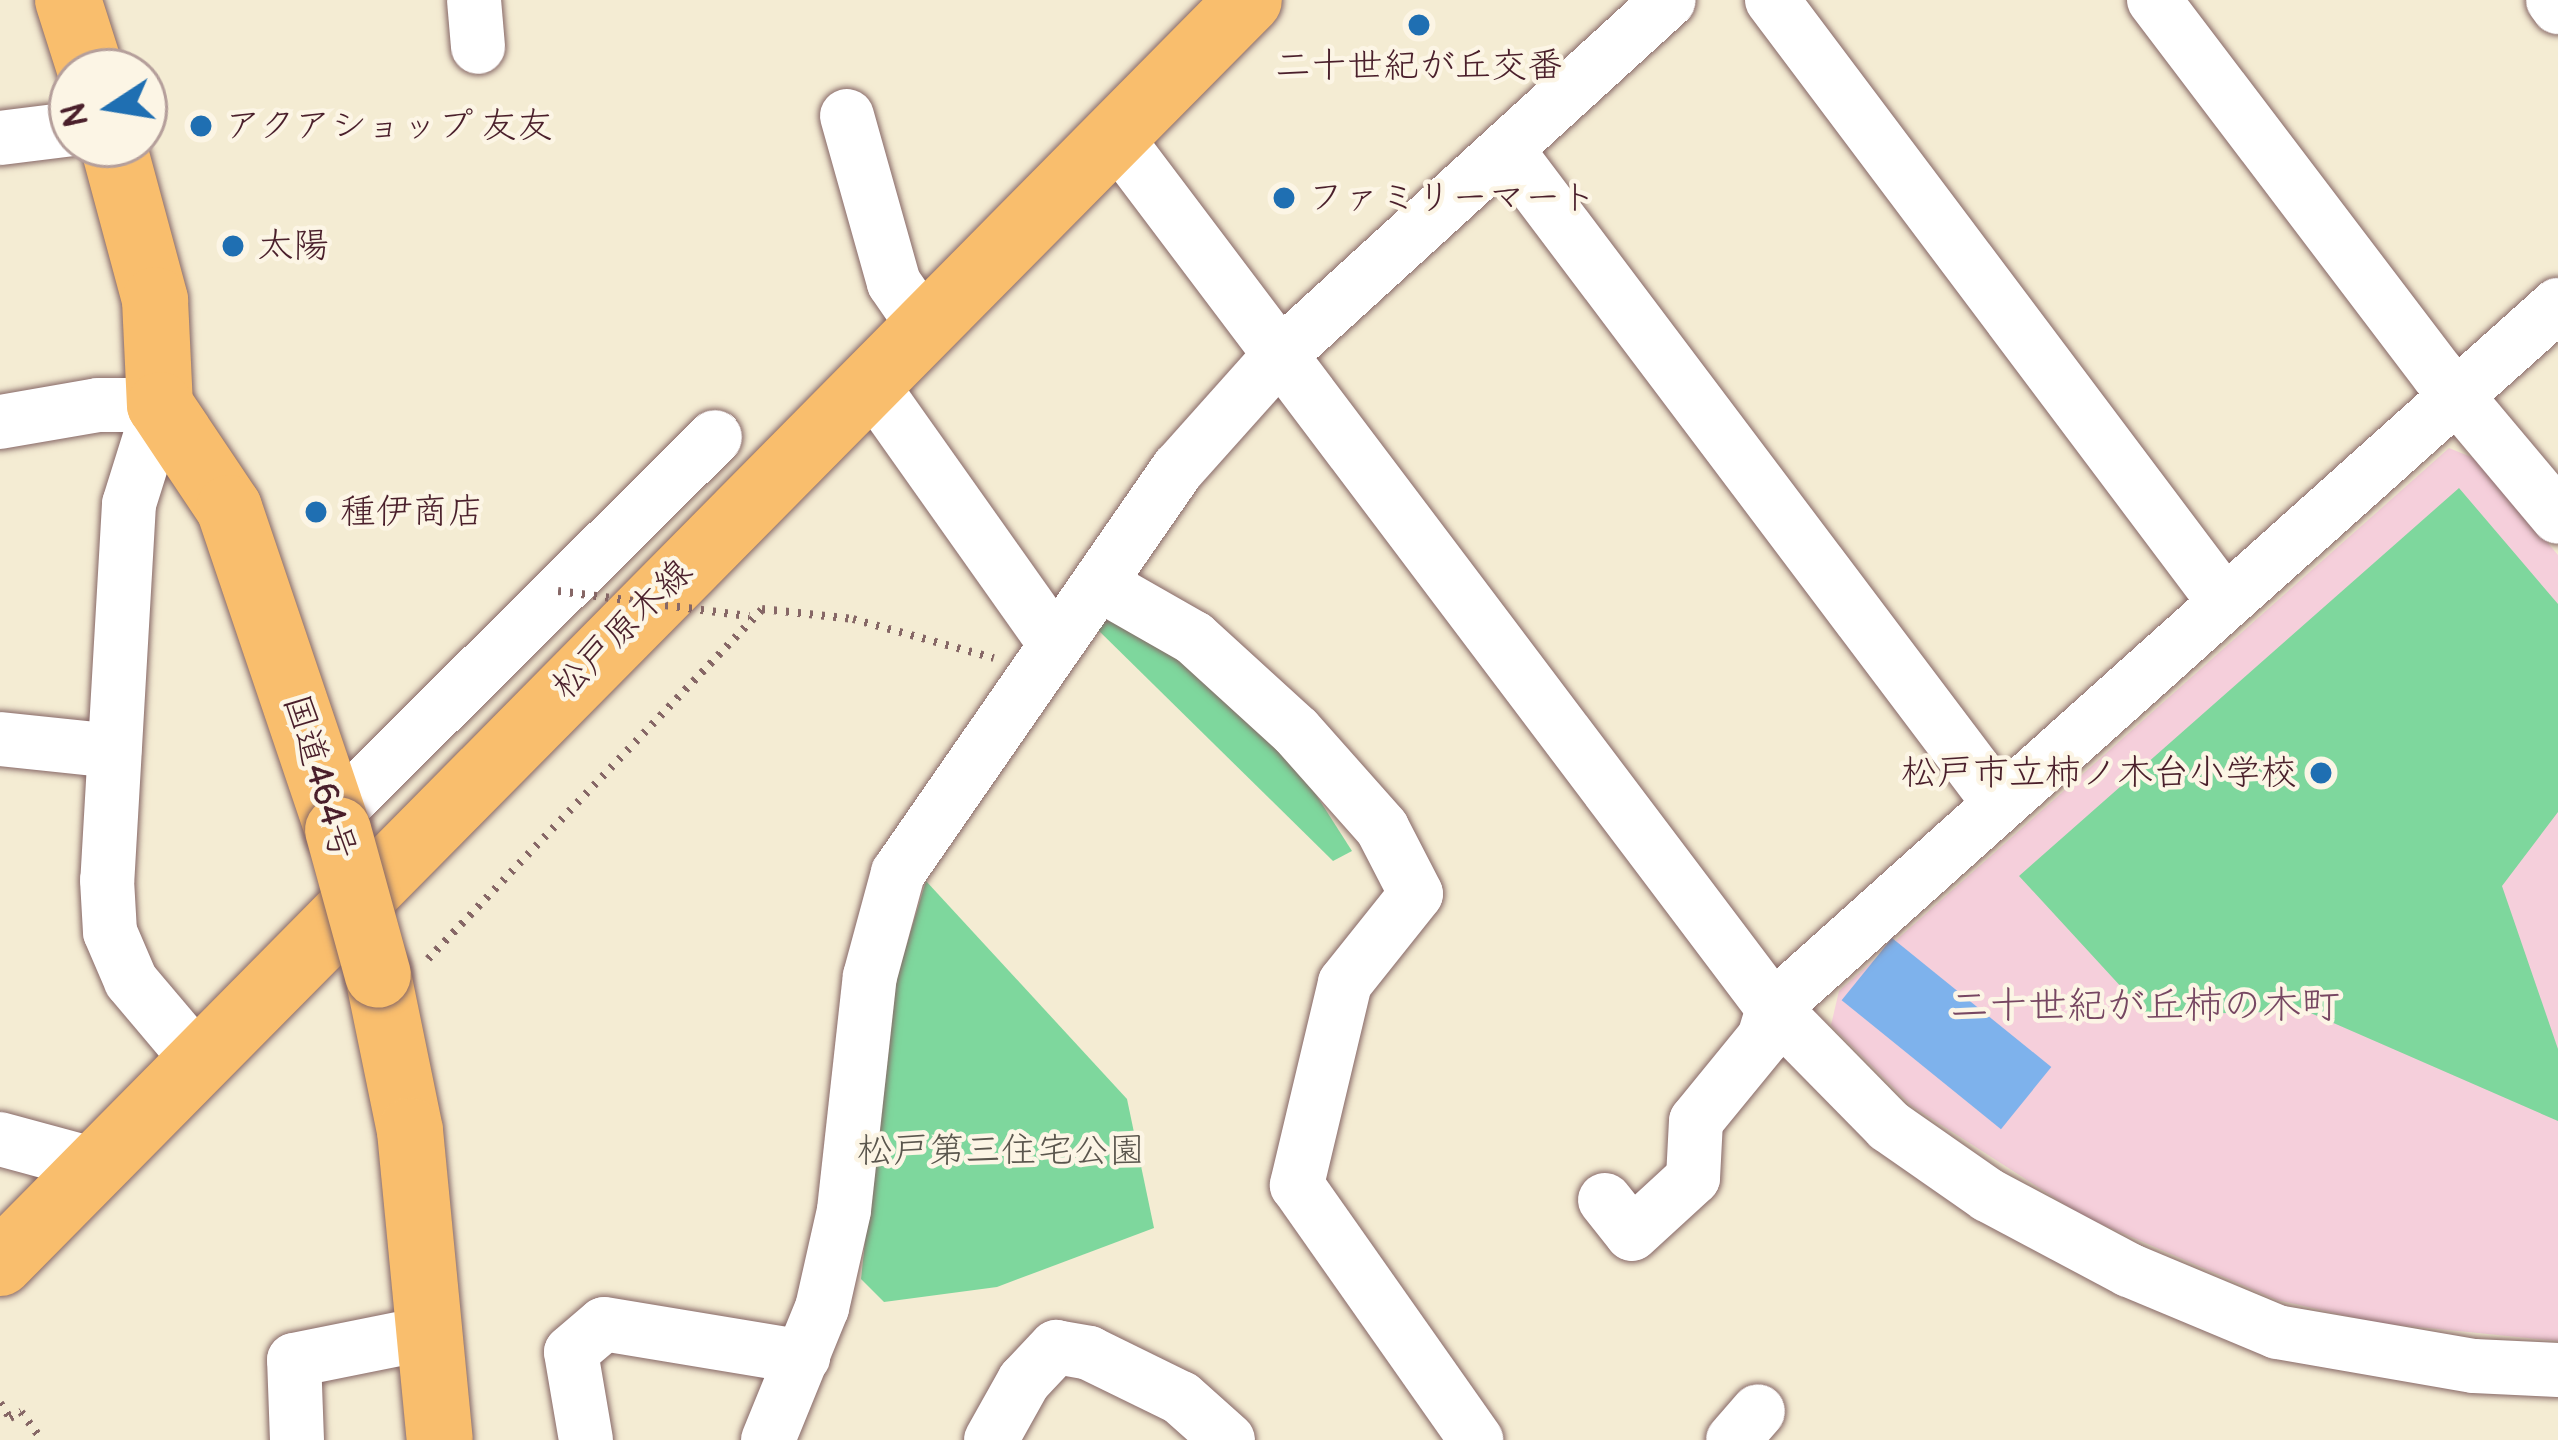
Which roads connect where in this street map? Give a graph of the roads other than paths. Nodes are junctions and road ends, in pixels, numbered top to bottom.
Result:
1 (68, 0) edge
2 (1249, 0) edge
3 (1669, 0) edge
4 (1772, 0) edge
5 (2154, 0) edge
6 (2553, 0) edge
7 (2558, 8) edge
8 (83, 48) edge
9 (847, 116) dead end
10 (48, 132) edge
11 (1115, 136) junction
12 (0, 138) edge
13 (1508, 149) junction
14 (119, 168) edge
15 (2558, 304) edge
16 (923, 325) junction
17 (1278, 357) junction
18 (869, 381) junction
19 (2456, 396) junction
20 (160, 405) junction
21 (0, 422) edge
22 (715, 437) dead end
23 (2558, 517) edge
24 (1101, 585) junction
25 (2225, 603) junction
26 (1043, 657) junction
27 (0, 739) edge
28 (114, 751) junction
29 (2000, 804) junction
30 (336, 823) junction
31 (1773, 1008) junction
32 (197, 1059) junction
33 (0, 1139) edge
34 (96, 1165) junction
35 (1605, 1200) dead end
36 (0, 1263) edge
37 (433, 1332) junction
38 (803, 1357) junction
39 (2558, 1370) edge
40 (297, 1440) edge
41 (440, 1440) edge
42 (586, 1440) edge
43 (768, 1440) edge
44 (991, 1440) edge
45 (1228, 1440) edge
46 (1239, 1440) edge
47 (1264, 1440) edge
48 (1476, 1440) edge

1 - 8 main road
2 - 11 main road, 松戸原木線
3 - 13 street
4 - 25 street
5 - 19 street
6 - 7 street
9 - 16 street
10 - 12 street
11 - 16 main road, 松戸原木線
11 - 17 street
13 - 17 street
13 - 29 street
14 - 20 main road
15 - 19 street
16 - 18 main road, 松戸原木線
17 - 24 street
17 - 31 street
18 - 26 street
18 - 32 main road, 松戸原木線
19 - 23 street
19 - 25 street
20 - 21 street
20 - 28 street
20 - 30 main road, 国道464号
22 - 30 street
24 - 26 street
24 - 48 street
25 - 29 street
26 - 38 street
27 - 28 street
28 - 32 street
29 - 31 street
30 - 37 main road, 国道464号, bridge
31 - 35 street
31 - 39 street
32 - 34 main road, 松戸原木線
33 - 34 street
34 - 36 main road, 松戸原木線
37 - 40 street
37 - 41 main road, 国道464号
38 - 42 street
38 - 43 street
44 - 45 street
46 - 47 street

